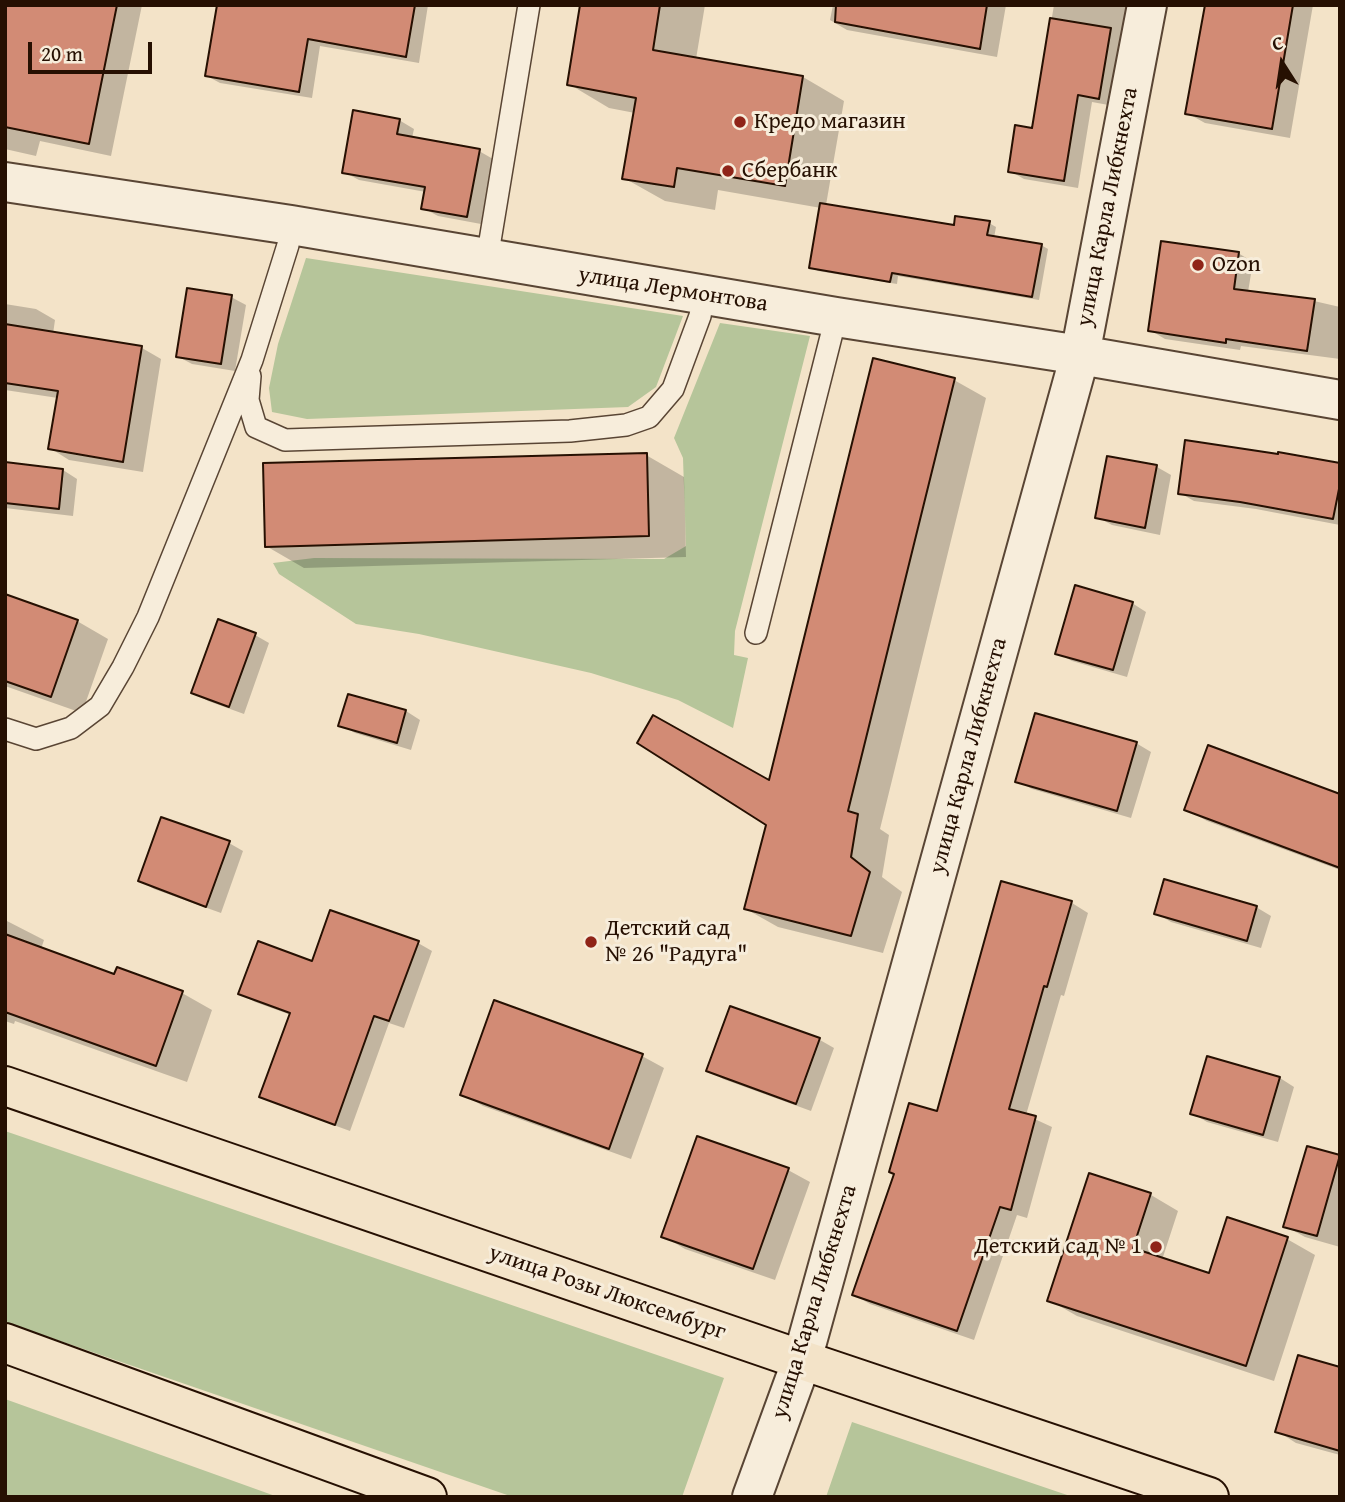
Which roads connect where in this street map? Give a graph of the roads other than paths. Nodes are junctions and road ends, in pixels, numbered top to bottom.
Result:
1 (529, 5) edge
2 (1147, 5) edge
3 (5, 182) edge
4 (291, 225) junction
5 (487, 259) junction
6 (704, 295) junction
7 (836, 317) junction
8 (1080, 355) junction
9 (252, 360) junction
10 (1340, 400) edge
11 (756, 634) dead end
12 (5, 729) edge
13 (5, 1086) edge
14 (5, 1343) edge
15 (802, 1360) junction
16 (427, 1497) edge
17 (752, 1497) edge
18 (1209, 1497) edge

1 - 5 lane
2 - 8 street, улица Карла Либкнехта
3 - 4 street, улица Лермонтова
4 - 5 street, улица Лермонтова
4 - 9 lane
5 - 6 street, улица Лермонтова
6 - 7 street, улица Лермонтова
6 - 9 lane
7 - 8 street, улица Лермонтова
7 - 11 lane
8 - 10 street, улица Лермонтова
8 - 15 street, улица Карла Либкнехта
9 - 12 lane
13 - 15 main road, улица Розы Люксембург
14 - 16 main road
15 - 17 street, улица Карла Либкнехта
15 - 18 main road, улица Розы Люксембург

